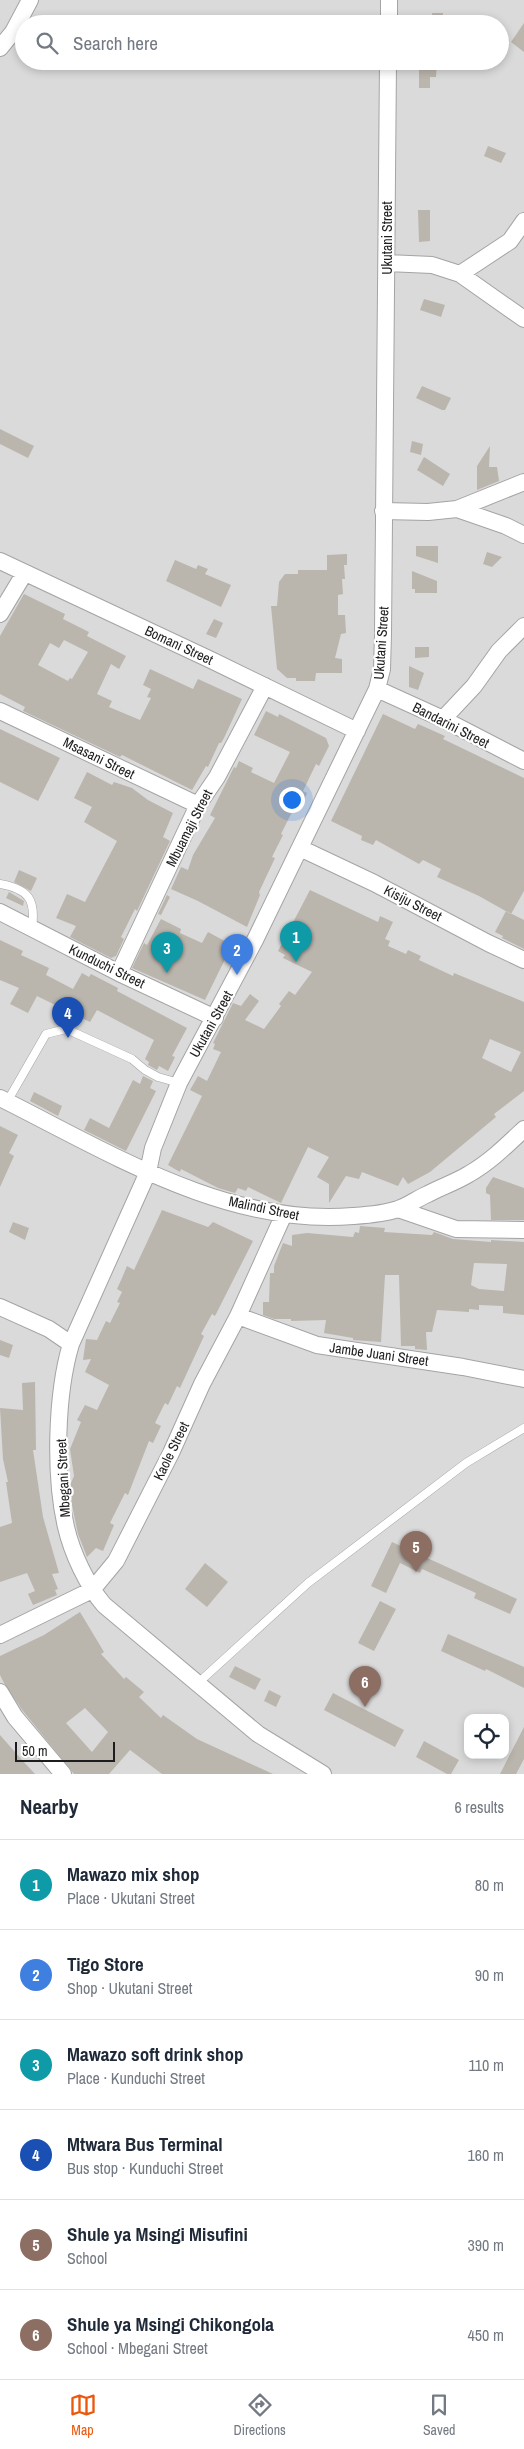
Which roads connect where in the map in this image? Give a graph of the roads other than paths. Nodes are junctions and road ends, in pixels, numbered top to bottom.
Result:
1 (30, 0) edge
2 (389, 0) edge
3 (22, 15) edge
4 (389, 15) edge
5 (15, 28) edge
6 (0, 48) edge
7 (388, 70) edge
8 (524, 221) edge
9 (387, 264) junction
10 (460, 274) junction
11 (524, 319) edge
12 (524, 482) edge
13 (457, 508) junction
14 (384, 510) junction
15 (524, 535) edge
16 (0, 562) edge
17 (24, 574) junction
18 (0, 614) edge
19 (524, 626) edge
20 (265, 686) junction
21 (377, 689) junction
22 (0, 711) edge
23 (443, 719) junction
24 (357, 731) junction
25 (524, 761) edge
26 (198, 805) junction
27 (300, 848) junction
28 (0, 884) edge
29 (0, 912) edge
30 (32, 928) junction
31 (524, 960) edge
32 (119, 973) junction
33 (215, 1018) junction
34 (179, 1083) junction
35 (3, 1100) edge
36 (524, 1129) edge
37 (148, 1172) junction
38 (398, 1209) junction
39 (284, 1214) junction
40 (524, 1230) edge
41 (0, 1307) edge
42 (238, 1316) junction
43 (71, 1344) junction
44 (524, 1379) edge
45 (524, 1428) edge
46 (92, 1590) junction
47 (0, 1635) edge
48 (198, 1683) junction
49 (0, 1692) edge
50 (62, 1774) edge
51 (323, 1774) edge

1 - 3 street
2 - 4 street
5 - 6 street
7 - 9 street, Ukutani Street
8 - 10 street
9 - 10 street
9 - 14 street, Ukutani Street
10 - 11 street
12 - 13 street
13 - 14 street
13 - 15 street
14 - 21 street, Ukutani Street
16 - 17 street, Bomani Street
17 - 18 street
17 - 20 street, Bomani Street
19 - 23 street
20 - 24 street, Bomani Street
20 - 26 street, Mbuamaji Street
21 - 23 street, Bandarini Street
21 - 24 street, Ukutani Street
22 - 26 street, Msasani Street
23 - 25 street, Bandarini Street
24 - 27 street, Ukutani Street
26 - 32 street, Mbuamaji Street
27 - 31 street, Kisiju Street
27 - 33 street, Ukutani Street
28 - 30 lane
29 - 30 street, Kunduchi Street
30 - 32 street, Kunduchi Street
32 - 33 street, Kunduchi Street
33 - 34 street, Ukutani Street
34 - 35 lane
34 - 37 street, Ukutani Street
35 - 37 street, Malindi Street
36 - 38 street, Malindi Street
37 - 39 street, Malindi Street
37 - 43 street, Mbegani Street
38 - 39 street, Malindi Street
38 - 40 street
39 - 42 street, Kaole Street
41 - 43 street
42 - 44 street, Jambe Juani Street
42 - 46 street, Kaole Street
43 - 46 street, Mbegani Street
45 - 48 lane
46 - 47 street, Kaole Street
46 - 48 street, Mbegani Street
48 - 51 street, Mbegani Street
49 - 50 street

